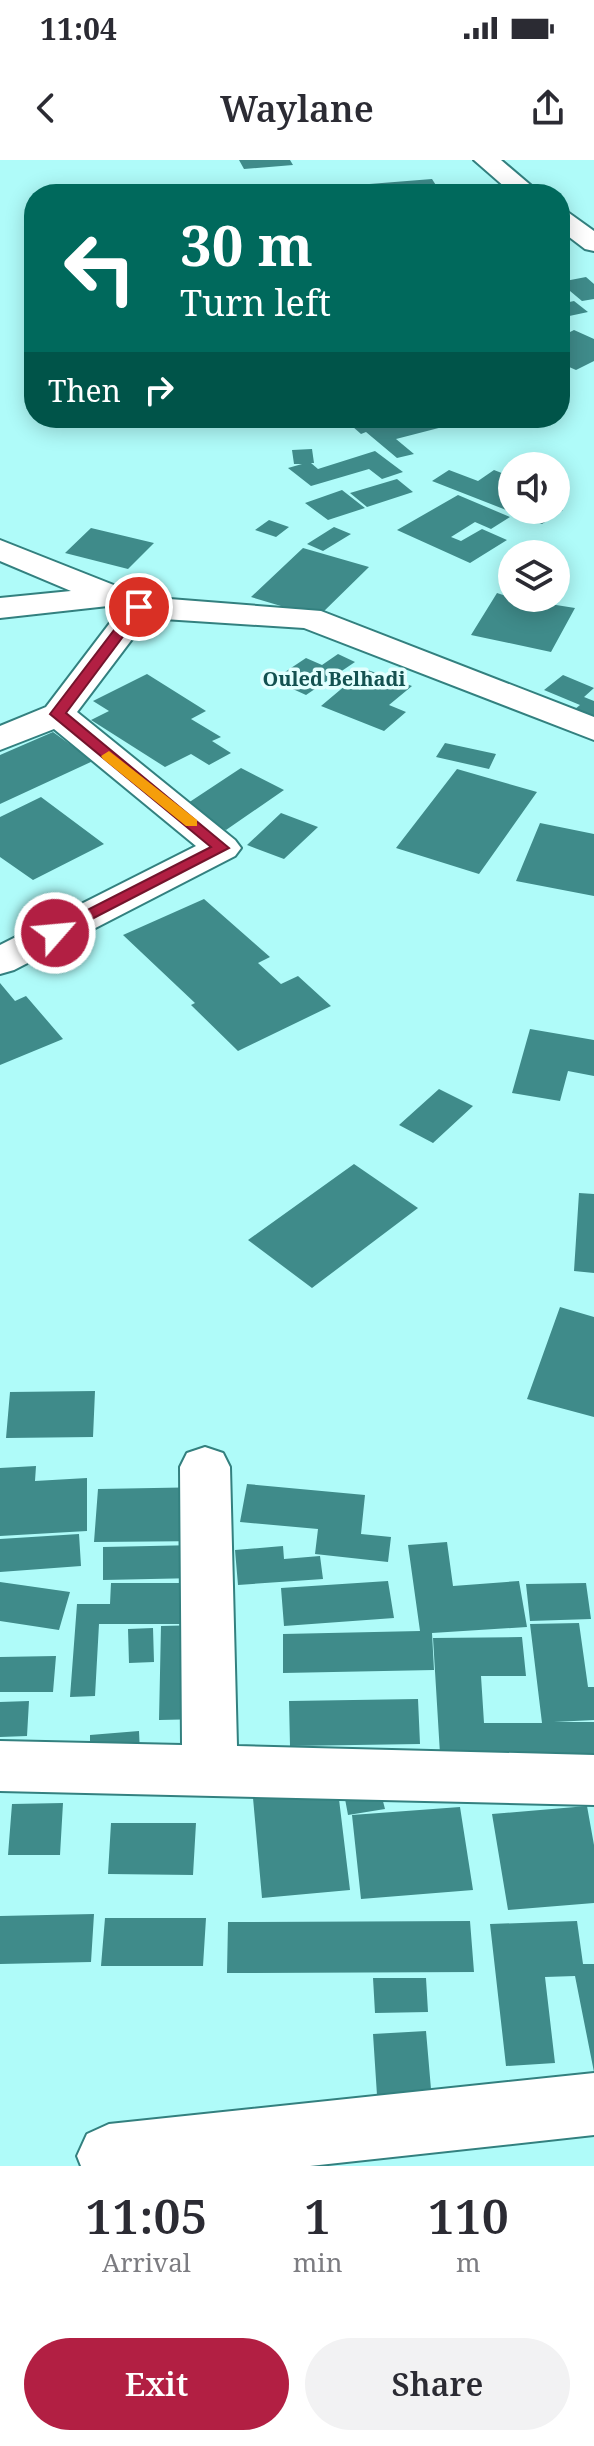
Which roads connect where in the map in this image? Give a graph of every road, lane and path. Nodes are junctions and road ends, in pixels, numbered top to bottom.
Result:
1 (486, 160) edge
2 (516, 184) edge
3 (570, 226) edge
4 (594, 243) edge
5 (0, 550) edge
6 (125, 602) junction
7 (0, 608) edge
8 (58, 714) junction
9 (594, 729) edge
10 (0, 739) edge
11 (0, 961) edge
12 (205, 1467) dead end
13 (0, 1766) edge
14 (210, 1771) junction
15 (594, 1780) edge
16 (594, 2104) edge
17 (109, 2156) dead end

1 - 2 street
3 - 4 street
5 - 6 street
6 - 7 street
6 - 8 street
6 - 9 street
8 - 10 street
8 - 11 street
12 - 14 street
13 - 14 street
14 - 15 street
16 - 17 street

